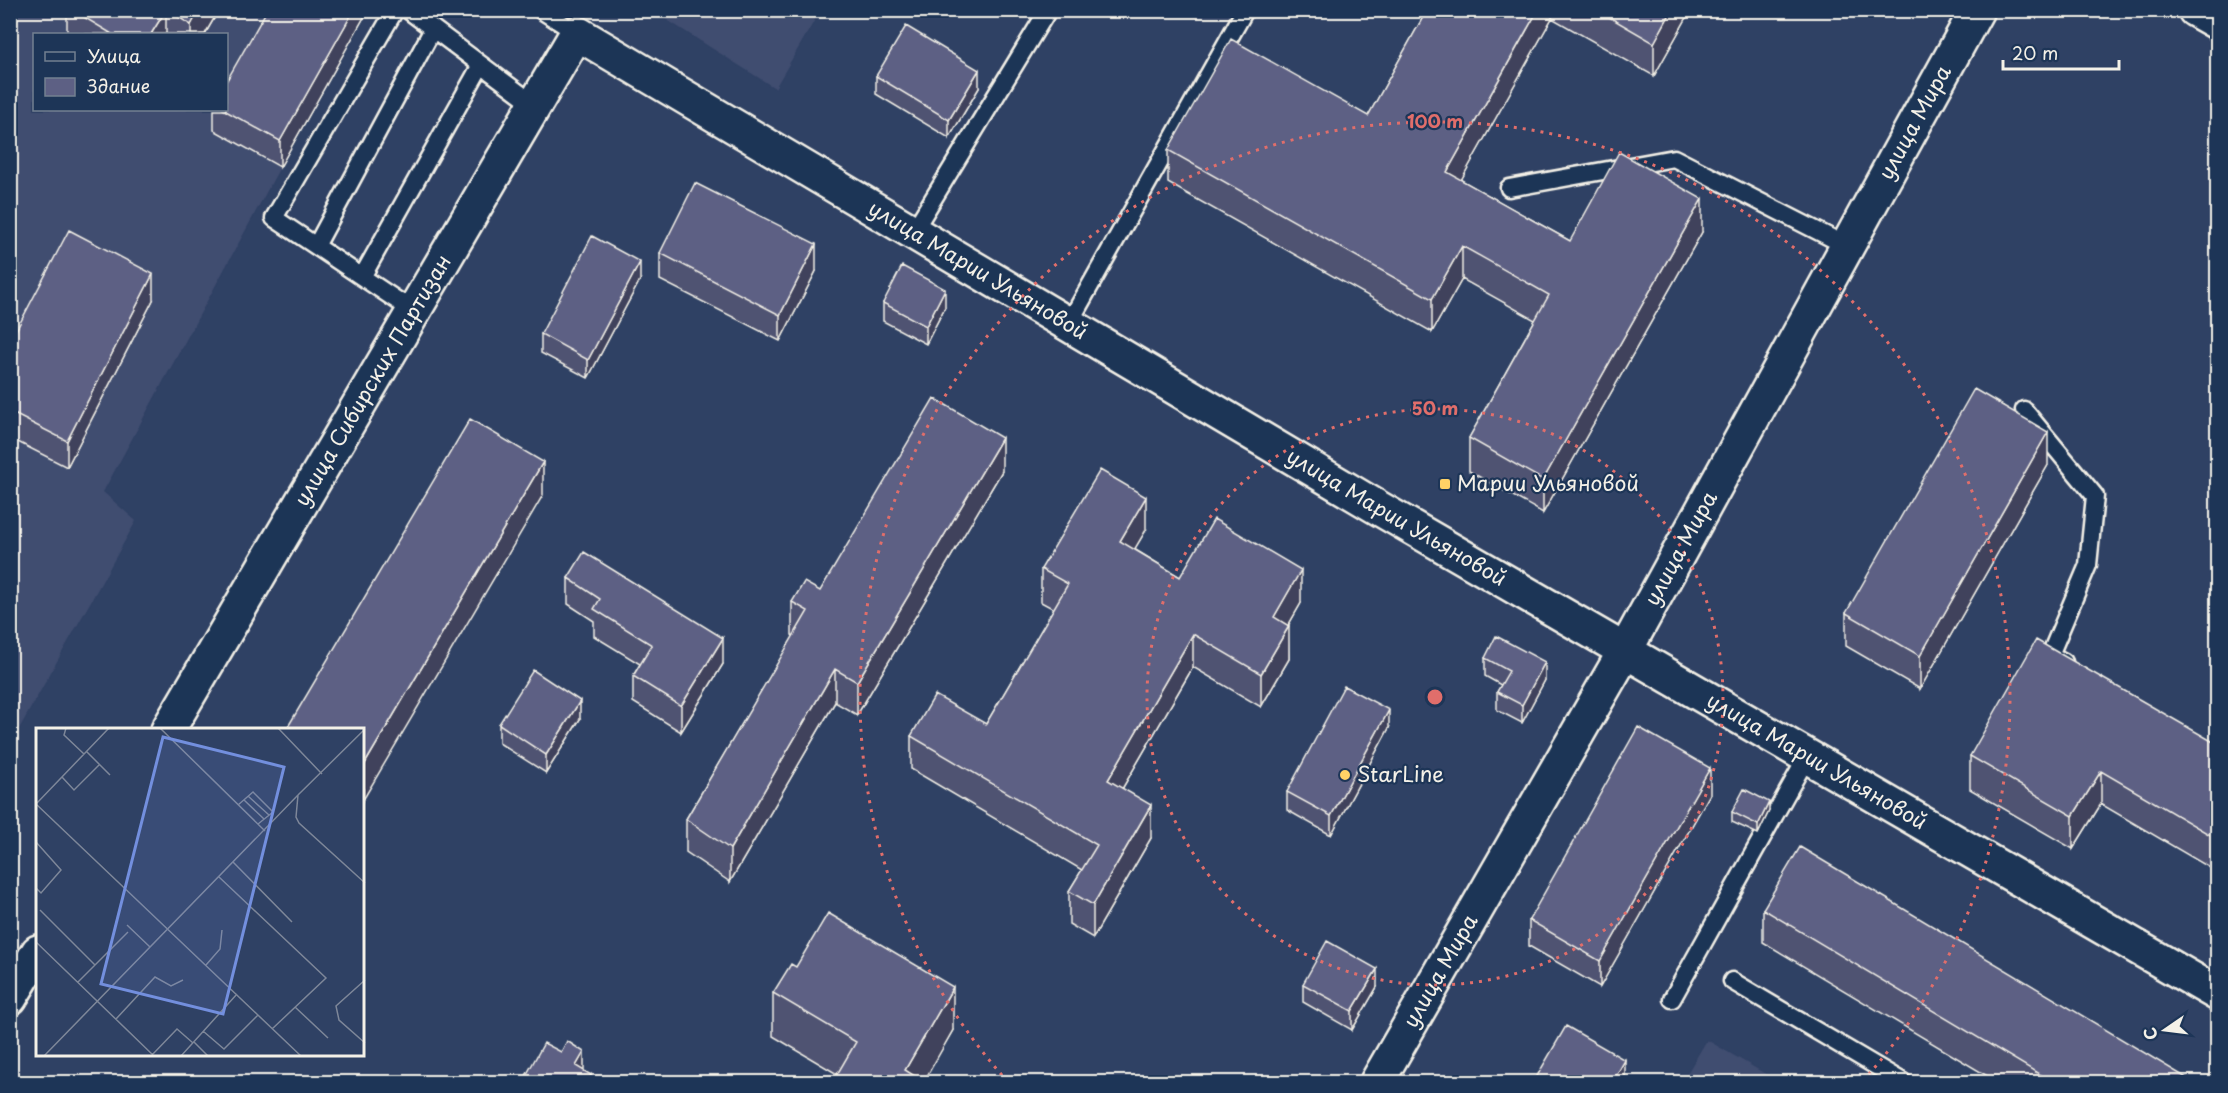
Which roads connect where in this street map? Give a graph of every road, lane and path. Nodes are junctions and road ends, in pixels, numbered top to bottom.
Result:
1 (395, 10) edge
2 (408, 10) edge
3 (541, 10) edge
4 (1048, 10) edge
5 (1245, 10) edge
6 (1977, 10) edge
7 (2195, 10) edge
8 (2217, 23) edge
9 (433, 29) junction
10 (577, 33) junction
11 (481, 65) junction
12 (535, 105) junction
13 (1509, 188) dead end
14 (913, 232) junction
15 (316, 246) junction
16 (1848, 246) junction
17 (362, 276) junction
18 (413, 311) junction
19 (1068, 325) junction
20 (2024, 410) dead end
21 (1625, 651) junction
22 (2082, 672) edge
23 (169, 728) edge
24 (1807, 756) junction
25 (36, 955) edge
26 (1732, 981) dead end
27 (2217, 994) edge
28 (10, 998) edge
29 (1672, 999) dead end
30 (1377, 1083) edge
31 (1903, 1083) edge

1 - 15 lane
2 - 9 lane
3 - 10 lane
4 - 14 lane
5 - 19 lane
6 - 16 street, улица Мира
7 - 8 street
9 - 11 lane
9 - 15 lane
10 - 12 street, улица Сибирских Партизан
10 - 14 street, улица Марии Ульяновой
11 - 12 lane
11 - 17 lane
12 - 18 street, улица Сибирских Партизан
13 - 16 lane
14 - 19 street, улица Марии Ульяновой
15 - 17 lane
16 - 21 street, улица Мира
17 - 18 lane
18 - 23 street, улица Сибирских Партизан
19 - 21 street, улица Марии Ульяновой
20 - 22 lane
21 - 24 street, улица Марии Ульяновой
21 - 30 street, улица Мира
24 - 27 street, улица Марии Ульяновой
24 - 29 lane
25 - 28 street
26 - 31 lane

